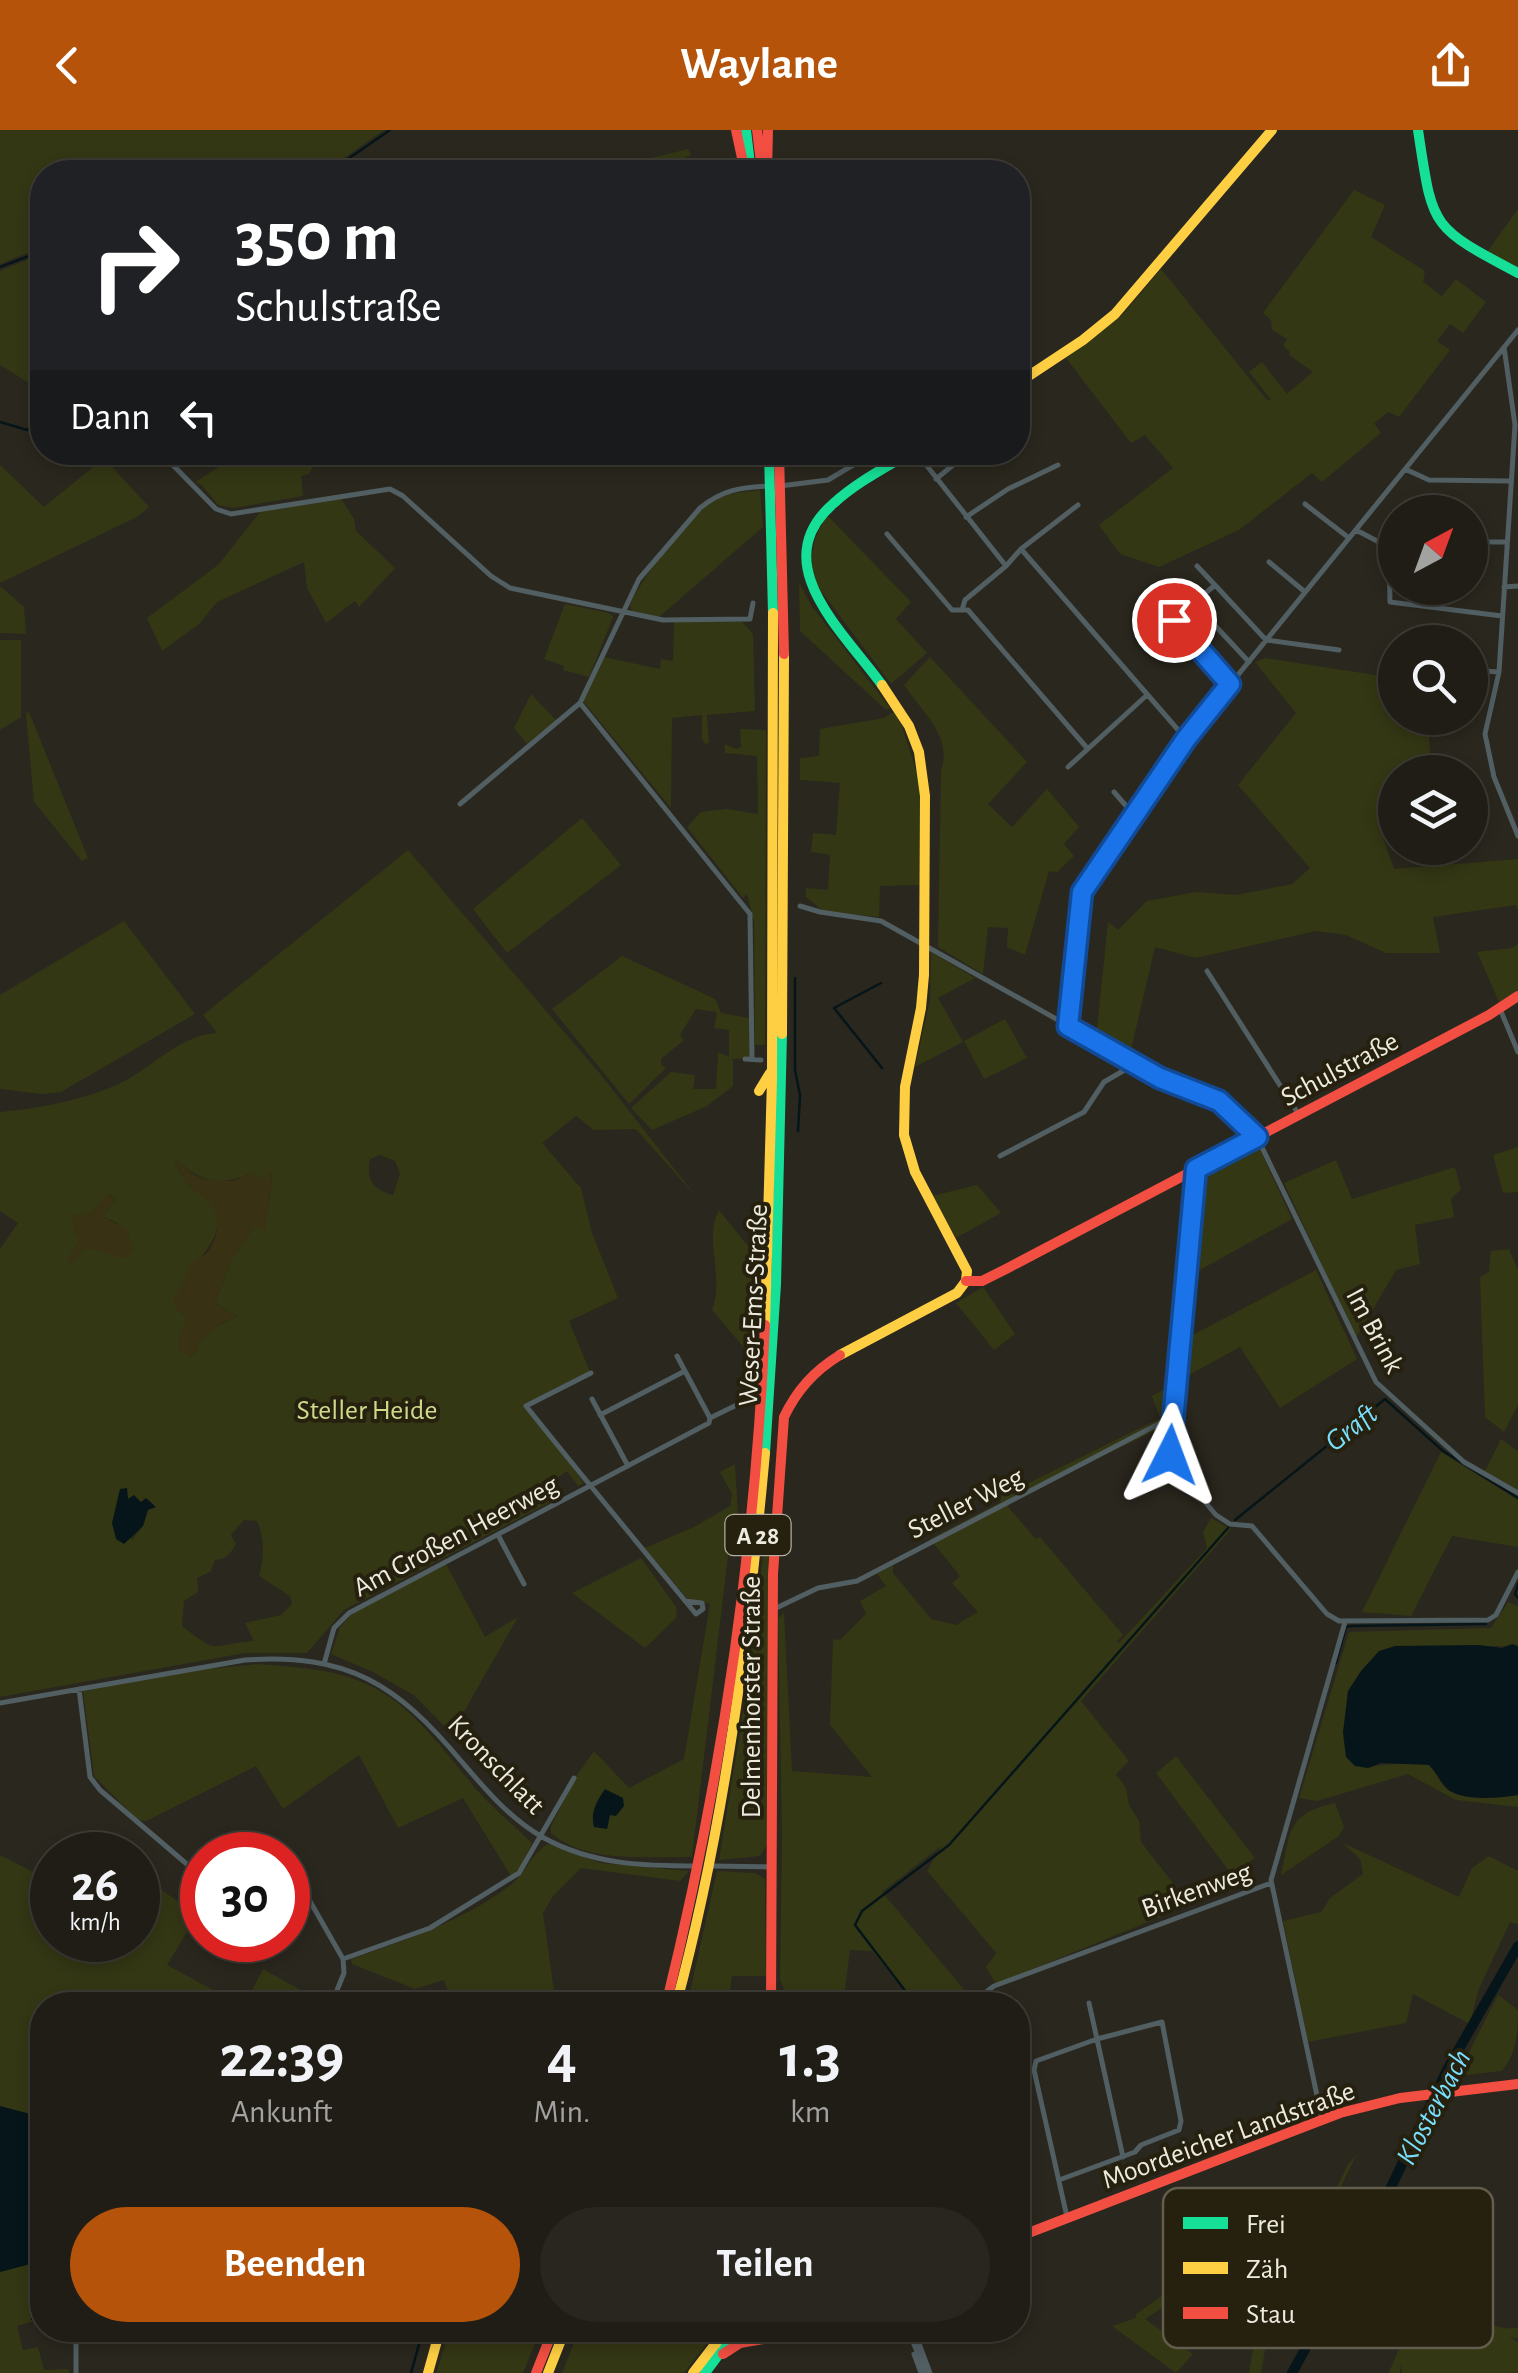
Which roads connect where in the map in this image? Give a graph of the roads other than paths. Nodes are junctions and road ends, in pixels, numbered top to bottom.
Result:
1 (736, 130) edge
2 (746, 130) edge
3 (757, 130) edge
4 (768, 130) edge
5 (1272, 130) edge
6 (1418, 130) edge
7 (745, 160) edge
8 (747, 160) edge
9 (763, 160) edge
10 (766, 160) edge
11 (1518, 273) edge
12 (1518, 330) edge
13 (1504, 347) junction
14 (1030, 375) edge
15 (1058, 464) dead end
16 (173, 465) edge
17 (770, 465) edge
18 (779, 465) edge
19 (853, 465) edge
20 (893, 465) edge
21 (924, 465) edge
22 (953, 465) edge
23 (1405, 470) junction
24 (936, 479) junction
25 (1509, 481) junction
26 (1508, 497) junction
27 (1518, 499) edge
28 (1305, 504) dead end
29 (1078, 505) dead end
30 (966, 517) junction
31 (1356, 530) junction
32 (887, 534) dead end
33 (1349, 538) junction
34 (1378, 540) edge
35 (1488, 542) edge
36 (1506, 542) junction
37 (1021, 549) junction
38 (1269, 562) dead end
39 (1006, 566) junction
40 (1198, 566) dead end
41 (1215, 585) junction
42 (1518, 586) edge
43 (1504, 587) junction
44 (1305, 592) junction
45 (778, 601) junction
46 (753, 603) dead end
47 (1194, 604) junction
48 (1414, 605) edge
49 (962, 610) junction
50 (622, 613) junction
51 (1502, 616) junction
52 (1174, 620) junction
53 (1160, 636) dead end
54 (1266, 640) junction
55 (1339, 650) dead end
56 (1249, 662) junction
57 (1488, 671) edge
58 (1500, 672) junction
59 (1230, 684) junction
60 (1148, 695) junction
61 (580, 703) junction
62 (1186, 739) junction
63 (1087, 748) junction
64 (1068, 767) dead end
65 (1114, 792) dead end
66 (460, 804) dead end
67 (1134, 815) junction
68 (1518, 836) edge
69 (800, 906) dead end
70 (924, 944) junction
71 (1206, 972) dead end
72 (1518, 996) edge
73 (1500, 1008) junction
74 (1068, 1026) junction
75 (1518, 1052) edge
76 (761, 1060) dead end
77 (1136, 1064) junction
78 (772, 1068) junction
79 (759, 1091) dead end
80 (1299, 1115) junction
81 (1257, 1137) junction
82 (1000, 1156) dead end
83 (1196, 1169) junction
84 (759, 1251) dead end
85 (767, 1270) junction
86 (966, 1280) junction
87 (677, 1356) dead end
88 (685, 1371) junction
89 (591, 1373) dead end
90 (749, 1395) dead end
91 (592, 1400) dead end
92 (600, 1415) junction
93 (1172, 1417) junction
94 (709, 1421) junction
95 (628, 1466) junction
96 (590, 1486) junction
97 (1518, 1493) edge
98 (498, 1534) junction
99 (1518, 1572) edge
100 (524, 1584) dead end
101 (685, 1601) dead end
102 (772, 1610) junction
103 (1345, 1622) junction
104 (324, 1664) junction
105 (79, 1689) junction
106 (0, 1703) edge
107 (574, 1778) dead end
108 (542, 1837) junction
109 (180, 1858) edge
110 (772, 1866) junction
111 (1271, 1884) junction
112 (310, 1900) edge
113 (343, 1959) junction
114 (336, 1992) edge
115 (669, 1992) edge
116 (681, 1992) edge
117 (771, 1992) edge
118 (986, 1992) edge
119 (1090, 2003) dead end
120 (1097, 2039) junction
121 (1518, 2084) edge
122 (1322, 2119) junction
123 (1124, 2156) junction
124 (1059, 2180) junction
125 (1067, 2218) junction
126 (1030, 2232) edge
127 (76, 2342) edge
128 (437, 2342) edge
129 (547, 2342) edge
130 (560, 2342) edge
131 (718, 2342) edge
132 (721, 2342) edge
133 (726, 2342) edge
134 (746, 2342) edge
135 (913, 2342) edge
136 (918, 2342) edge
137 (718, 2350) junction
138 (76, 2373) edge
139 (428, 2373) edge
140 (536, 2373) edge
141 (548, 2373) edge
142 (693, 2373) edge
143 (705, 2373) edge
144 (926, 2373) edge

1 - 7 main road
2 - 8 main road
3 - 9 main road
4 - 10 main road
5 - 14 main road
6 - 11 main road
12 - 13 street
13 - 23 street
13 - 25 street
15 - 30 street
16 - 50 street
17 - 45 main road, A 28
18 - 45 main road, A 28
19 - 50 street
20 - 70 main road
21 - 24 street
22 - 24 street
23 - 25 street
23 - 31 street
24 - 30 street
25 - 26 street
26 - 27 street
26 - 36 street
28 - 33 street
29 - 37 street
30 - 39 street
31 - 33 street
31 - 34 street
32 - 49 street
33 - 44 street
35 - 36 street
36 - 43 street
37 - 39 street
37 - 60 street
38 - 44 street
39 - 49 street
40 - 41 street
41 - 47 street
41 - 54 street
42 - 43 street
43 - 51 street
44 - 54 street
45 - 78 main road, Weser-Ems-Straße / A 28
45 - 116 main road, Weser-Ems-Straße / A 28
46 - 50 street
47 - 52 street
47 - 56 street
48 - 51 street
49 - 63 street
50 - 61 street
51 - 58 street
52 - 53 street
52 - 59 street
54 - 55 street
54 - 56 street
56 - 59 street
57 - 58 street
58 - 68 street
59 - 62 street
60 - 62 street
60 - 63 street
61 - 66 street
61 - 76 street
62 - 67 street
63 - 64 street
65 - 67 street
67 - 74 street
69 - 70 street
70 - 74 street
70 - 86 main road
71 - 80 street
72 - 73 main road, Schulstraße
73 - 75 street
73 - 80 main road, Schulstraße
74 - 77 street
77 - 81 street
77 - 82 street
78 - 79 main road
78 - 85 main road, Weser-Ems-Straße / A 28
80 - 81 main road, Schulstraße
81 - 83 main road, Schulstraße
81 - 97 street, Im Brink
83 - 86 main road, Schulstraße
83 - 93 street
84 - 85 main road
85 - 115 main road, Weser-Ems-Straße / A 28
86 - 102 main road, Delmenhorster Straße
87 - 88 street
88 - 92 street
88 - 94 street
89 - 96 street
90 - 94 street, Am Großen Heerweg
91 - 92 street
92 - 95 street
93 - 102 street, Steller Weg
93 - 103 street
94 - 95 street, Am Großen Heerweg
95 - 96 street, Am Großen Heerweg
96 - 98 street, Am Großen Heerweg
96 - 101 street
98 - 100 street
98 - 104 street, Am Großen Heerweg
99 - 103 street
102 - 110 main road, Delmenhorster Straße
103 - 111 street
104 - 105 street
104 - 108 street, Kronschlatt
105 - 106 street
105 - 109 street
107 - 108 street
108 - 110 street, Kronschlatt
108 - 113 street
110 - 117 main road, Delmenhorster Straße
111 - 118 street, Birkenweg
111 - 122 street, Birkenweg
112 - 113 street
113 - 114 street
119 - 120 street
120 - 123 street
120 - 123 street
120 - 124 street
121 - 122 main road, Moordeicher Landstraße
122 - 125 main road, Moordeicher Landstraße
123 - 124 street
124 - 125 street
125 - 126 main road, Moordeicher Landstraße
127 - 138 street
128 - 139 main road
129 - 140 main road
130 - 141 main road
131 - 137 main road
132 - 137 main road
133 - 137 main road
134 - 137 main road
135 - 144 street
136 - 144 street
137 - 142 main road
137 - 143 main road

